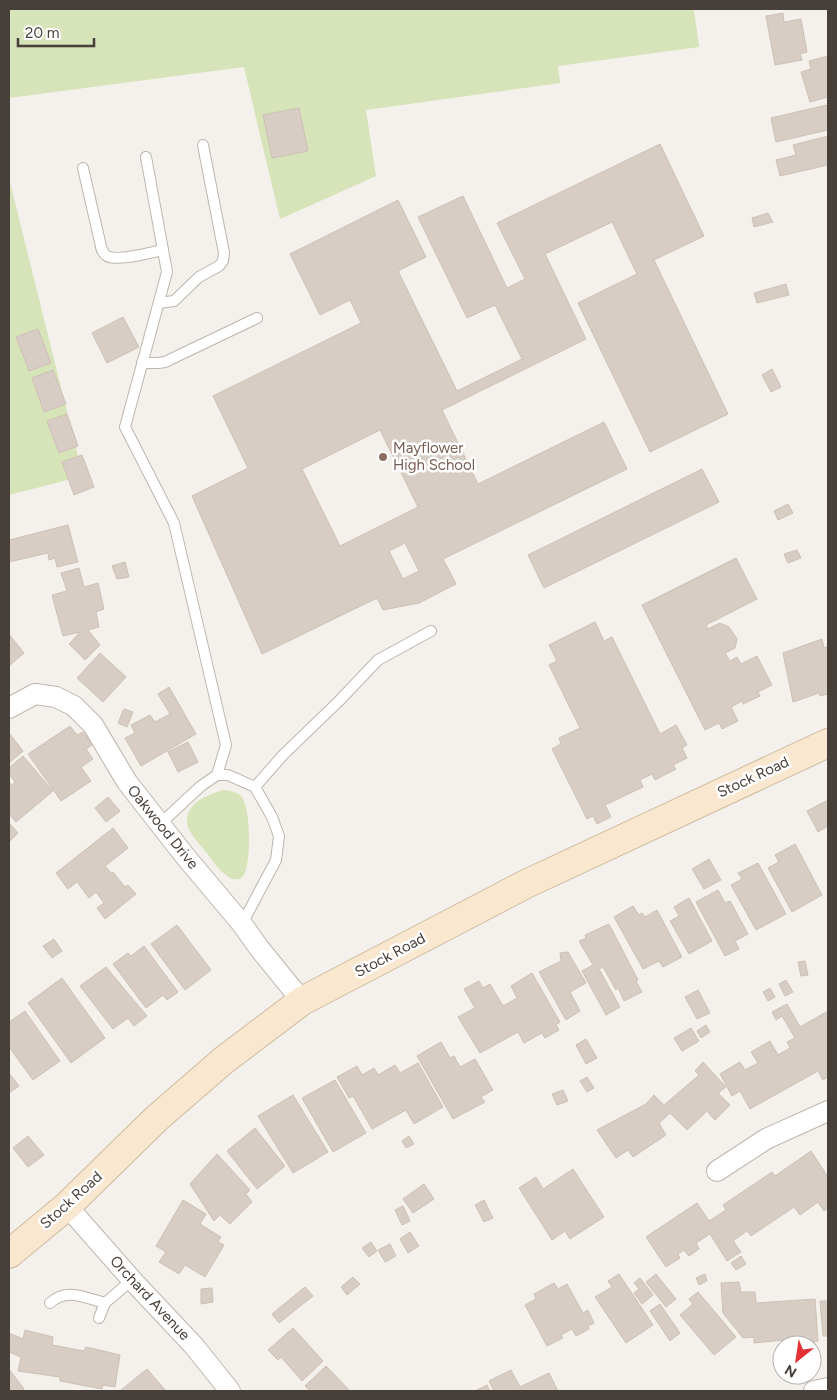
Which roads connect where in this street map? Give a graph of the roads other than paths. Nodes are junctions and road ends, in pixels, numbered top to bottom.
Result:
1 (203, 145) dead end
2 (146, 156) dead end
3 (83, 168) dead end
4 (163, 250) junction
5 (159, 303) junction
6 (258, 318) dead end
7 (142, 363) junction
8 (431, 630) dead end
9 (9, 708) edge
10 (828, 743) edge
11 (217, 775) junction
12 (255, 787) junction
13 (160, 824) junction
14 (242, 924) junction
15 (302, 1001) junction
16 (828, 1111) edge
17 (716, 1171) dead end
18 (67, 1206) junction
19 (9, 1254) edge
20 (132, 1280) junction
21 (50, 1303) dead end
22 (105, 1303) junction
23 (99, 1318) dead end
24 (828, 1388) edge
25 (230, 1391) edge
26 (814, 1391) edge

1 - 5 lane
2 - 4 lane
3 - 4 lane
4 - 5 lane
5 - 7 lane
6 - 7 lane
7 - 11 lane
8 - 12 lane
9 - 13 street, Oakwood Drive
10 - 15 main road, Stock Road
11 - 12 lane
11 - 13 lane
12 - 14 lane
13 - 14 street, Oakwood Drive
14 - 15 street, Oakwood Drive
15 - 18 main road, Stock Road
16 - 17 street
18 - 19 main road, Stock Road
18 - 20 street, Orchard Avenue
20 - 22 lane
20 - 25 street, Orchard Avenue
21 - 22 lane
22 - 23 lane
24 - 26 street

